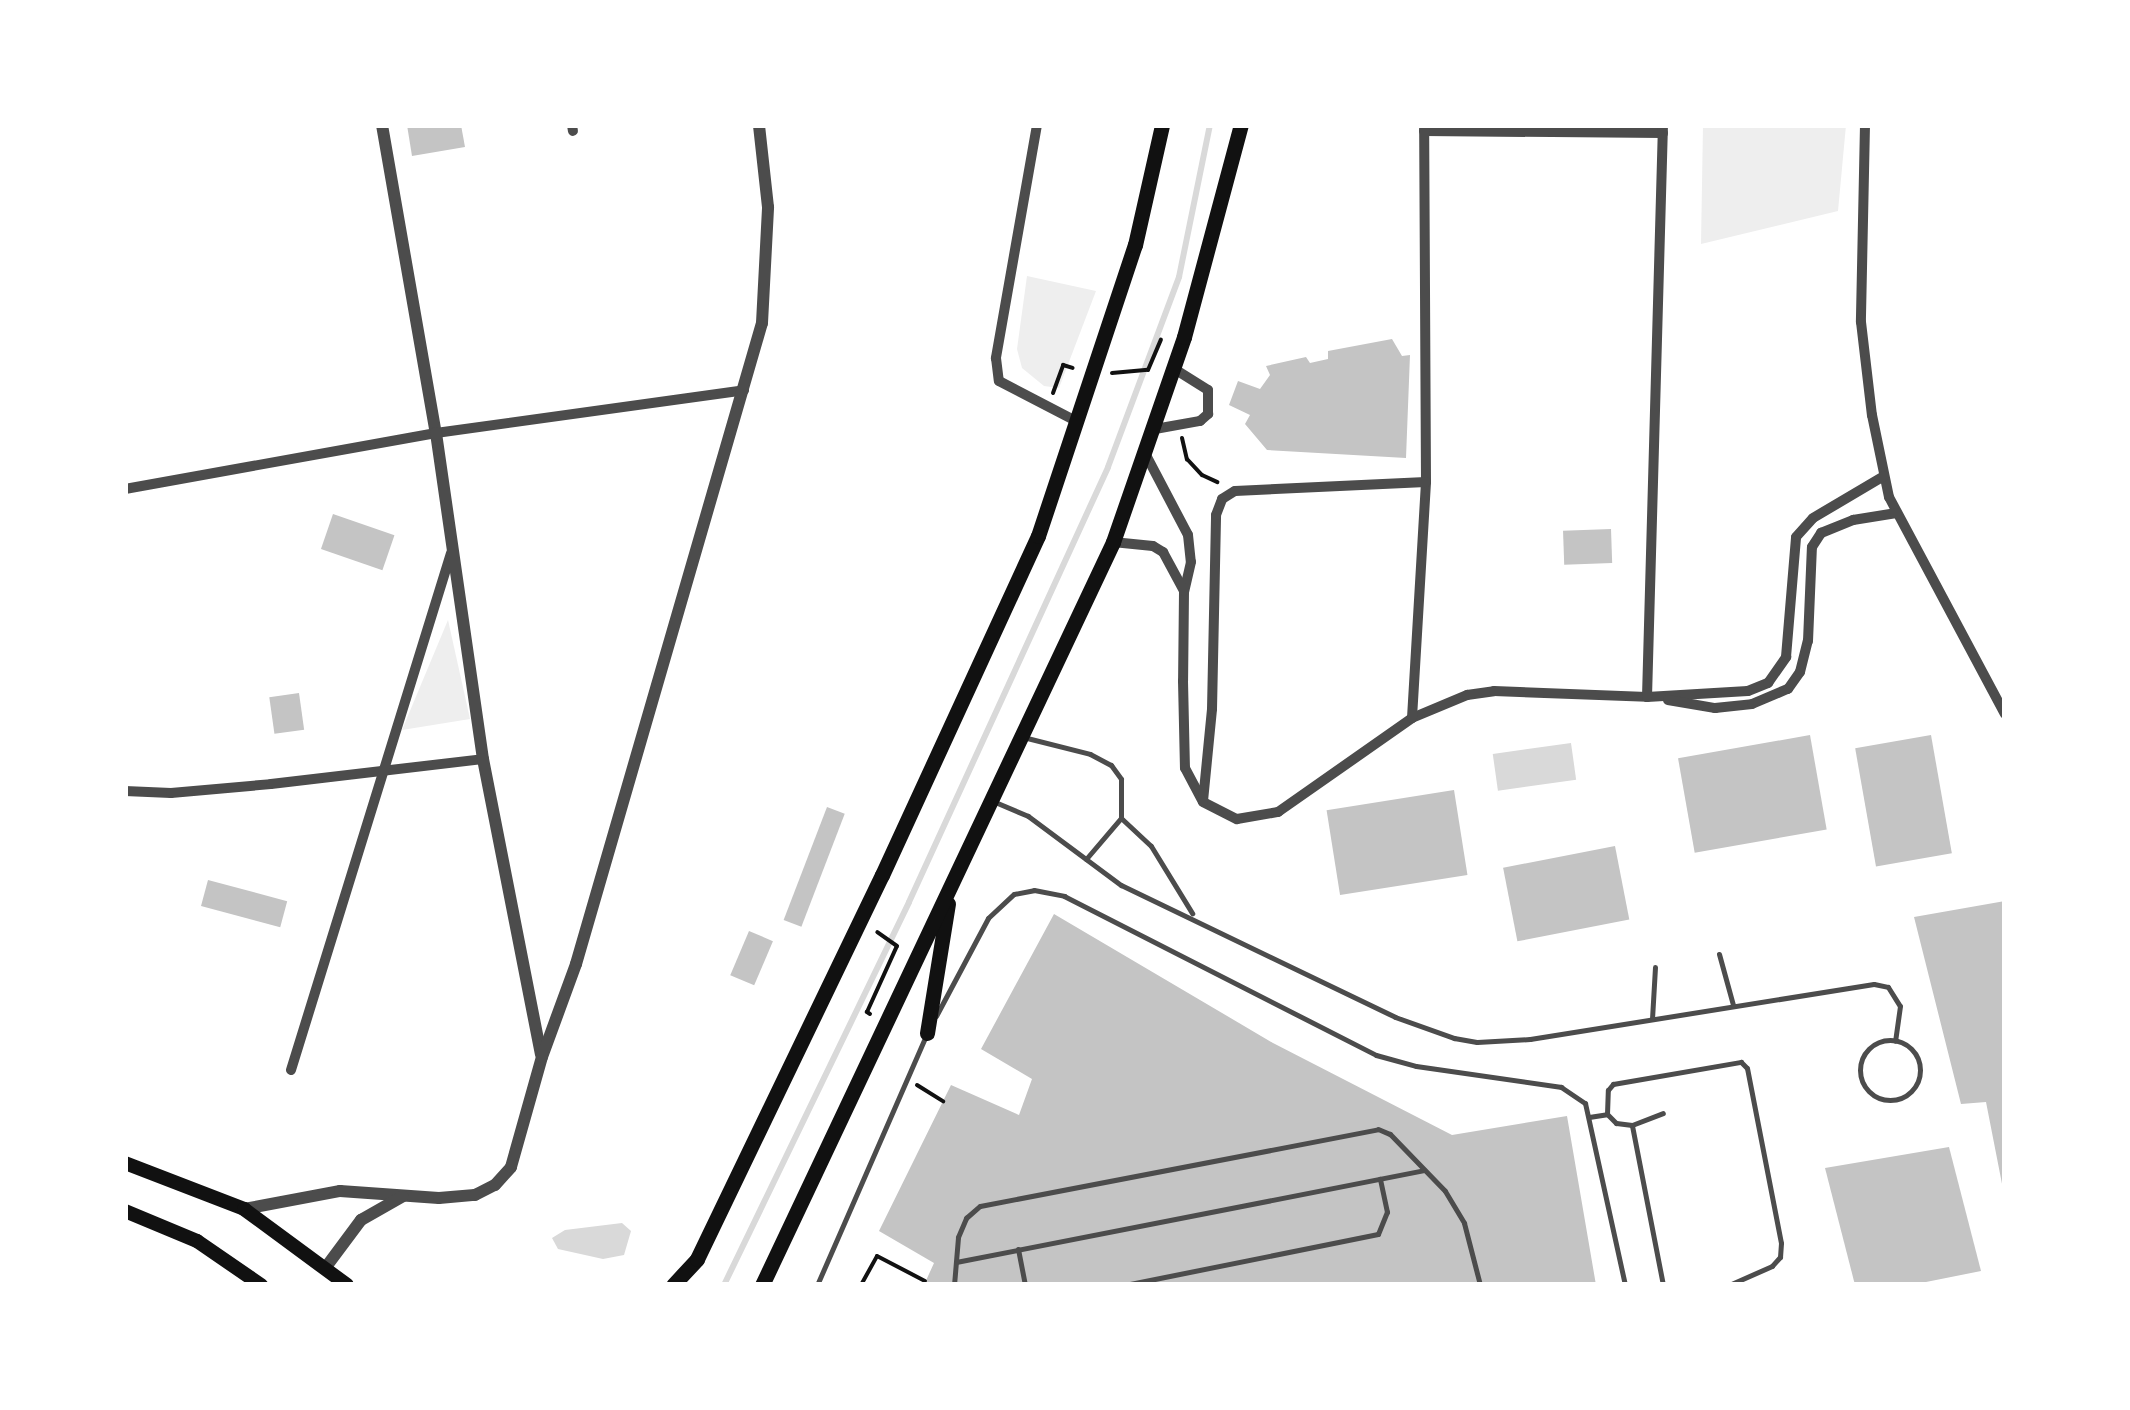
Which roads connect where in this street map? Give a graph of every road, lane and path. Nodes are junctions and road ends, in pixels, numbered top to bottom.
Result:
1 (382, 125) edge
2 (759, 125) edge
3 (1038, 125) edge
4 (1162, 125) edge
5 (1241, 125) edge
6 (1865, 125) edge
7 (1424, 128) edge
8 (1663, 129) edge
9 (1174, 369) junction
10 (1148, 370) dead end
11 (1133, 371) dead end
12 (744, 390) junction
13 (1076, 422) junction
14 (1180, 426) junction
15 (1155, 429) junction
16 (436, 433) junction
17 (1146, 455) junction
18 (1884, 476) junction
19 (1426, 482) junction
20 (125, 489) edge
21 (1234, 491) junction
22 (1896, 514) junction
23 (1112, 542) junction
24 (451, 553) junction
25 (1184, 592) junction
26 (1647, 697) junction
27 (2005, 714) edge
28 (1412, 718) junction
29 (1020, 736) junction
30 (483, 759) junction
31 (381, 771) junction
32 (125, 791) edge
33 (990, 800) junction
34 (1203, 802) junction
35 (1121, 818) junction
36 (1086, 859) junction
37 (950, 886) junction
38 (1193, 916) junction
39 (875, 935) dead end
40 (898, 946) dead end
41 (1719, 954) dead end
42 (1654, 967) dead end
43 (1734, 1005) junction
44 (1652, 1019) junction
45 (926, 1033) junction
46 (1895, 1041) junction
47 (542, 1057) junction
48 (291, 1070) dead end
49 (1663, 1113) dead end
50 (1608, 1114) junction
51 (1589, 1117) junction
52 (1632, 1125) junction
53 (125, 1163) edge
54 (1424, 1170) junction
55 (1380, 1179) junction
56 (406, 1195) junction
57 (244, 1209) junction
58 (125, 1211) edge
59 (1018, 1249) junction
60 (956, 1262) junction
61 (326, 1267) junction
62 (926, 1281) dead end
63 (261, 1285) edge
64 (346, 1285) edge
65 (673, 1285) edge
66 (762, 1285) edge
67 (816, 1285) edge
68 (862, 1285) edge
69 (954, 1285) edge
70 (1026, 1285) edge
71 (1125, 1285) edge
72 (1480, 1285) edge
73 (1625, 1285) edge
74 (1663, 1285) edge
75 (1730, 1285) edge

1 - 16 street
2 - 12 street
3 - 13 street
4 - 13 main road
5 - 9 main road
6 - 18 street
7 - 8 street
7 - 19 street
8 - 26 street
9 - 14 street
9 - 15 main road
10 - 11 path
12 - 16 street
12 - 47 street
13 - 65 main road
14 - 15 street
14 - 21 path
15 - 17 main road
16 - 20 street
16 - 24 street
17 - 23 main road
17 - 25 street
18 - 22 street
18 - 26 street
19 - 21 street
19 - 28 street
21 - 34 street
22 - 26 street
22 - 27 street
23 - 25 street
23 - 29 main road
24 - 30 street
24 - 31 street
25 - 34 street
26 - 28 street
28 - 34 street
29 - 33 main road
29 - 35 lane
30 - 31 street
30 - 47 street
31 - 32 street
31 - 48 street
33 - 36 lane
33 - 37 main road
35 - 36 lane
35 - 38 lane
36 - 38 lane
37 - 45 main road
37 - 66 main road
38 - 44 lane
39 - 40 path
41 - 43 lane
42 - 44 lane
43 - 44 lane
43 - 46 lane
45 - 51 lane
45 - 67 lane
46 - 46 lane
47 - 56 street
49 - 52 lane
50 - 51 lane
50 - 52 lane
50 - 75 lane
51 - 73 lane
52 - 74 lane
53 - 57 main road
54 - 55 lane
54 - 60 lane
54 - 72 lane
55 - 59 lane
55 - 71 lane
56 - 57 street
56 - 61 street
57 - 61 main road
58 - 63 main road
59 - 60 lane
59 - 70 lane
60 - 69 lane
61 - 64 main road
62 - 68 path

